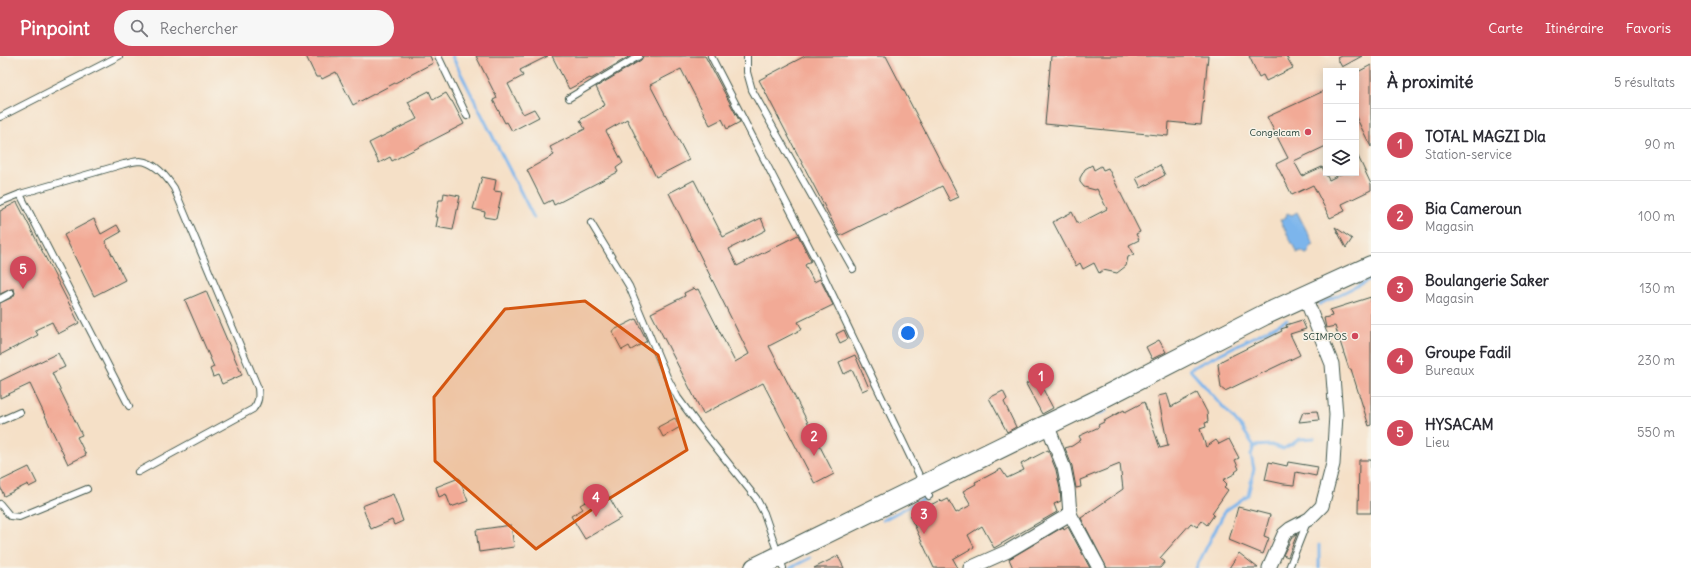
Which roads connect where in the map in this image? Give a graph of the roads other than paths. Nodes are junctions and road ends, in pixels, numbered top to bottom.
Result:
1 (119, 56) edge
2 (438, 56) edge
3 (639, 56) edge
4 (712, 56) edge
5 (747, 56) edge
6 (569, 98) dead end
7 (467, 116) dead end
8 (0, 117) edge
9 (20, 194) junction
10 (0, 202) edge
11 (591, 223) dead end
12 (1371, 266) edge
13 (853, 269) dead end
14 (1371, 281) edge
15 (11, 293) dead end
16 (0, 299) edge
17 (1307, 303) junction
18 (129, 406) dead end
19 (20, 412) dead end
20 (0, 421) edge
21 (1050, 430) junction
22 (138, 472) dead end
23 (87, 488) dead end
24 (926, 491) junction
25 (0, 504) edge
26 (1070, 514) junction
27 (1309, 519) junction
28 (783, 564) edge
29 (755, 568) edge
30 (970, 568) edge
31 (1099, 568) edge
32 (1269, 568) edge
33 (1289, 568) edge

1 - 8 lane
2 - 7 lane
3 - 6 lane
4 - 24 lane
5 - 13 lane
9 - 10 lane
9 - 18 lane
9 - 22 lane
11 - 28 lane
12 - 17 main road
14 - 17 main road
15 - 16 lane
17 - 21 main road
17 - 27 street
19 - 20 lane
21 - 24 main road
21 - 26 street
23 - 25 lane
24 - 28 main road
26 - 30 street
26 - 31 street
27 - 32 street
27 - 33 lane
28 - 29 main road

